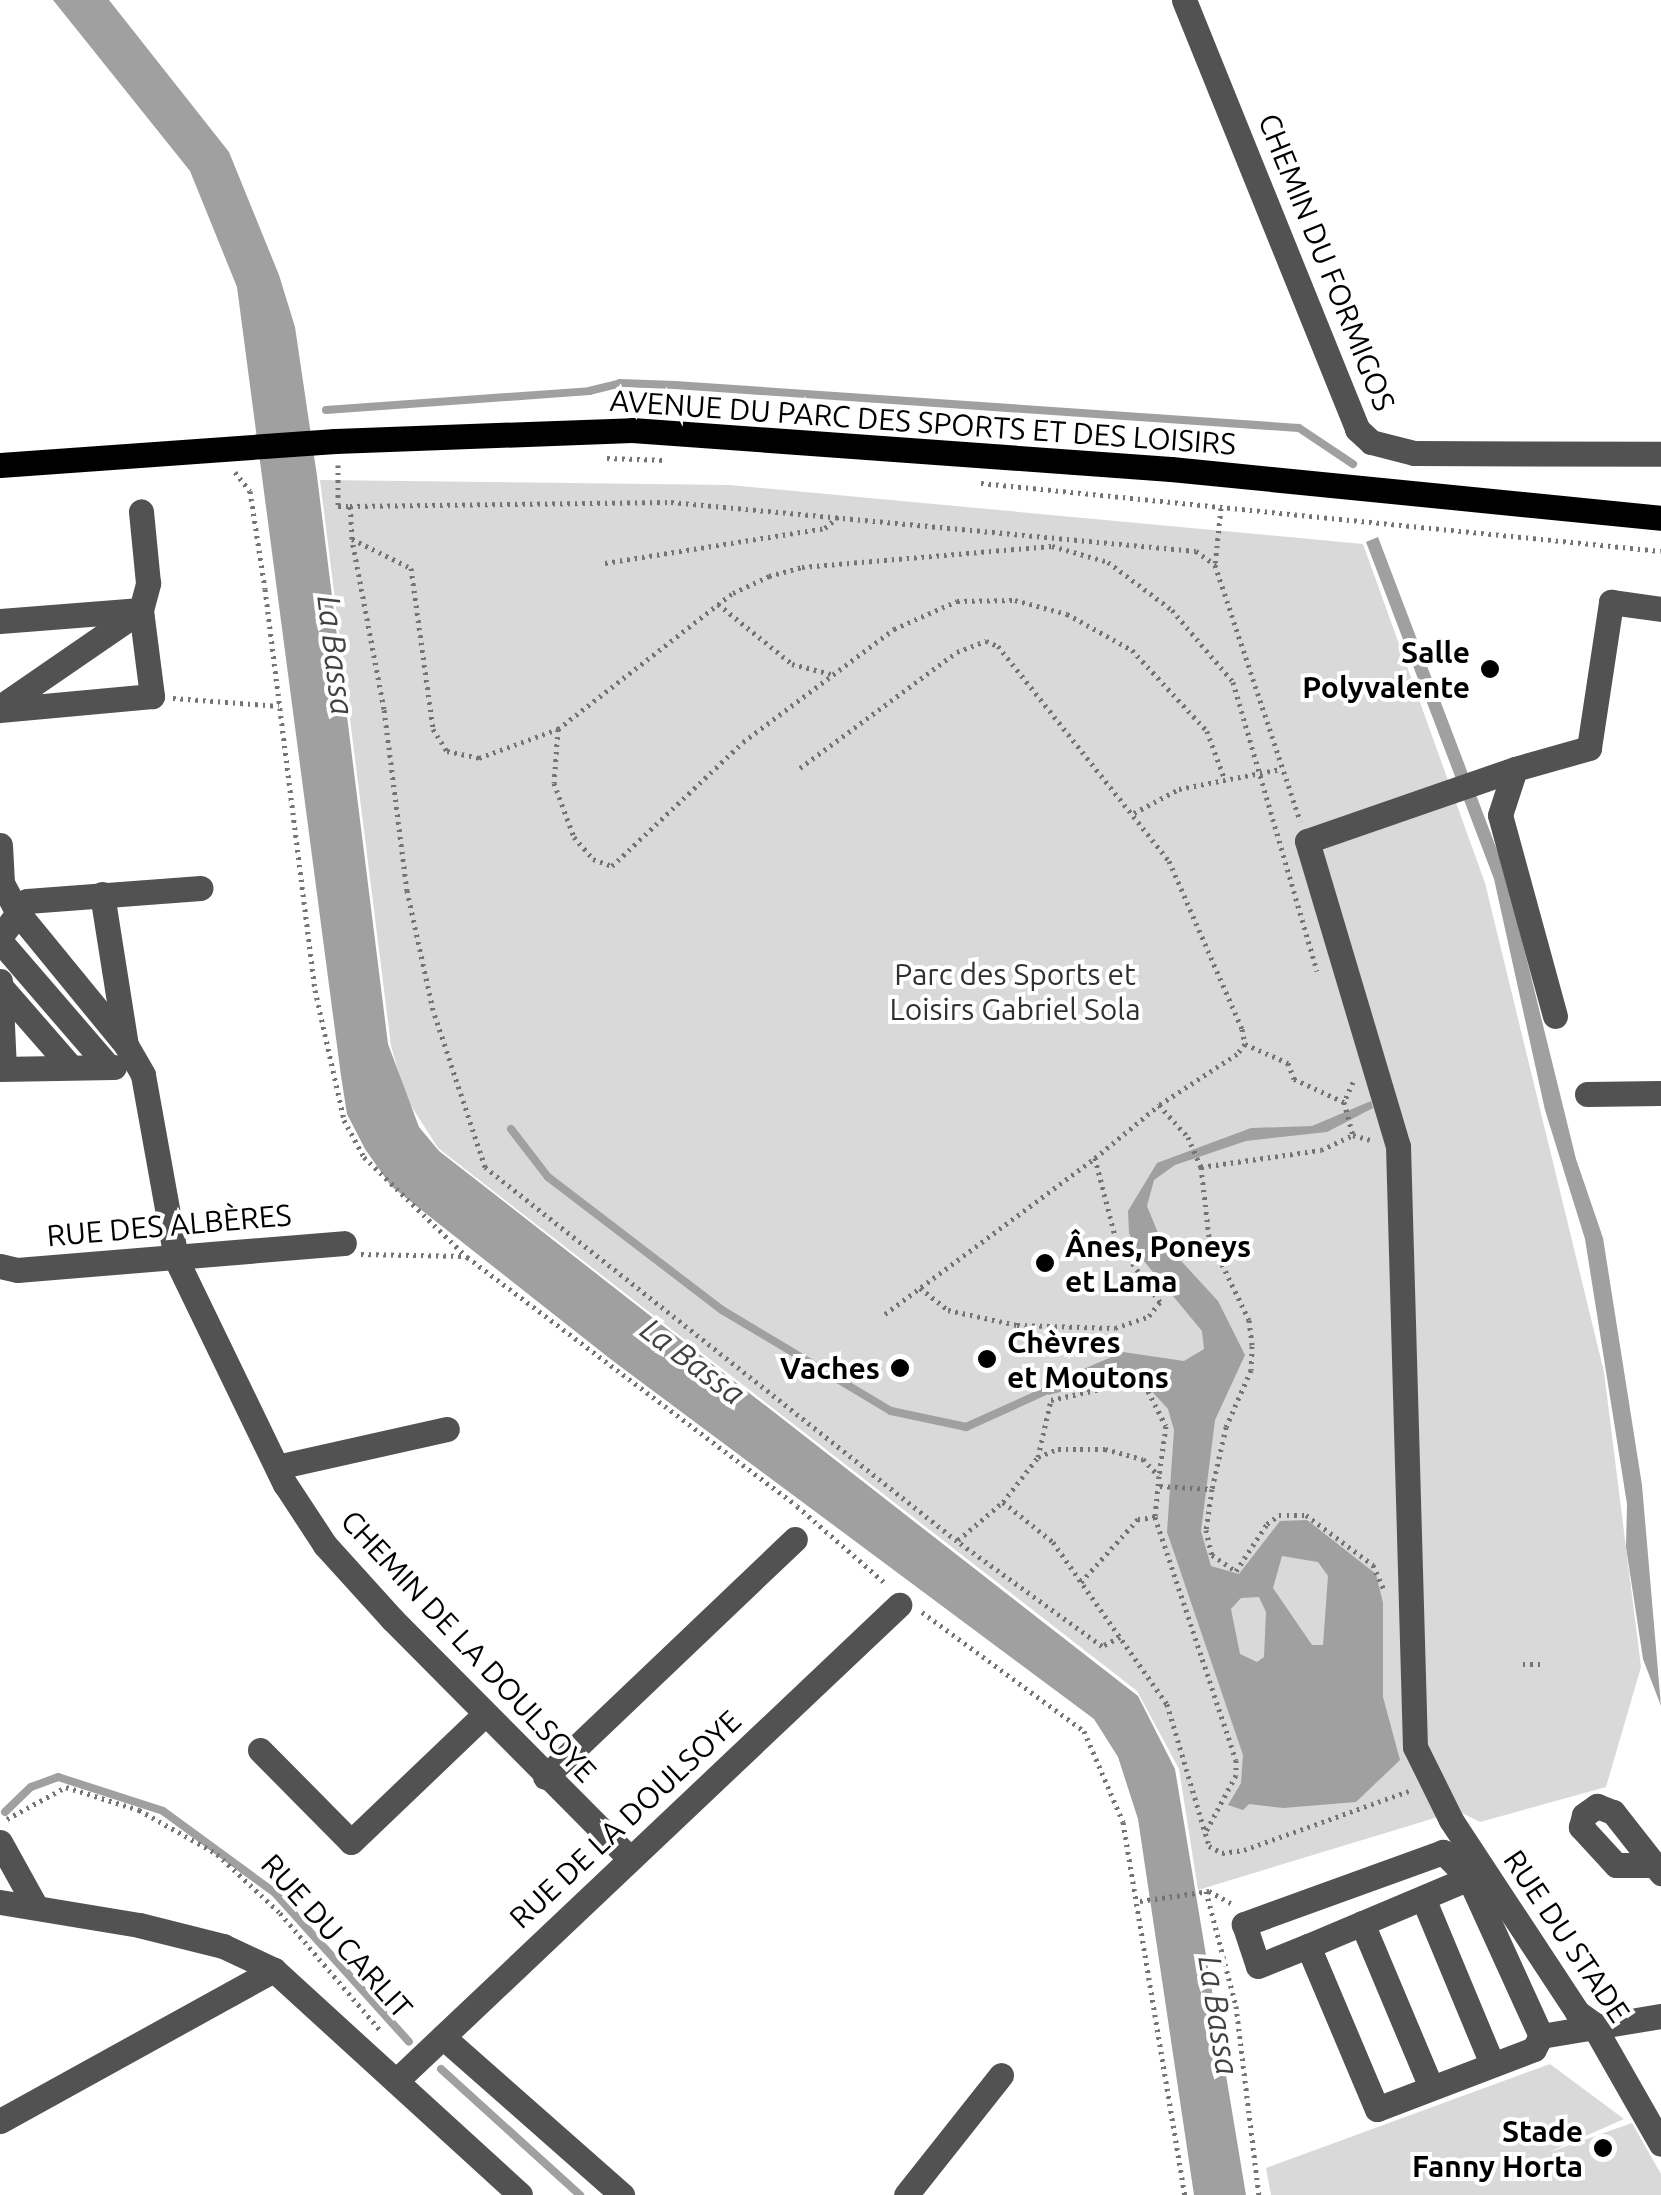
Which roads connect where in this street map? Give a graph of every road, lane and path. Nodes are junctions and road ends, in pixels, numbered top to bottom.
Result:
1 (1184, 0) edge
2 (336, 452) junction
3 (1661, 454) edge
4 (605, 458) dead end
5 (681, 460) dead end
6 (357, 462) dead end
7 (0, 465) edge
8 (233, 469) dead end
9 (965, 481) dead end
10 (350, 506) junction
11 (1221, 508) junction
12 (141, 511) dead end
13 (839, 516) junction
14 (1661, 518) edge
15 (352, 540) junction
16 (1661, 551) edge
17 (605, 562) dead end
18 (1215, 564) junction
19 (718, 604) junction
20 (1661, 608) edge
21 (141, 610) junction
22 (0, 622) edge
23 (831, 674) junction
24 (152, 696) junction
25 (279, 706) junction
26 (0, 708) edge
27 (558, 729) junction
28 (800, 768) dead end
29 (1281, 769) junction
30 (1516, 769) junction
31 (1262, 772) junction
32 (1226, 780) junction
33 (1134, 813) junction
34 (1307, 841) junction
35 (0, 845) edge
36 (201, 888) dead end
37 (102, 894) junction
38 (18, 913) junction
39 (0, 939) edge
40 (0, 971) edge
41 (1, 986) edge
42 (1324, 990) dead end
43 (1555, 1016) dead end
44 (1245, 1044) junction
45 (126, 1045) junction
46 (106, 1064) junction
47 (70, 1066) junction
48 (2, 1068) edge
49 (142, 1075) junction
50 (1352, 1079) dead end
51 (1661, 1093) edge
52 (1587, 1094) dead end
53 (1344, 1102) junction
54 (1159, 1105) junction
55 (1353, 1135) junction
56 (1398, 1146) junction
57 (1094, 1158) junction
58 (1201, 1167) junction
59 (344, 1243) joint
60 (467, 1257) junction
61 (176, 1259) junction
62 (0, 1266) edge
63 (920, 1288) junction
64 (885, 1314) dead end
65 (447, 1429) dead end
66 (1038, 1457) junction
67 (277, 1467) junction
68 (1159, 1476) junction
69 (1160, 1486) junction
70 (1212, 1489) junction
71 (1003, 1502) junction
72 (1156, 1517) junction
73 (795, 1538) dead end
74 (957, 1541) junction
75 (1082, 1582) junction
76 (901, 1600) junction
77 (1388, 1607) dead end
78 (1120, 1637) junction
79 (1522, 1664) dead end
80 (1544, 1664) dead end
81 (483, 1716) junction
82 (260, 1750) dead end
83 (1405, 1773) dead end
84 (545, 1777) junction
85 (1407, 1791) junction
86 (1434, 1792) junction
87 (0, 1824) edge
88 (1205, 1832) junction
89 (0, 1842) edge
90 (629, 1858) junction
91 (1470, 1878) junction
92 (1204, 1891) junction
93 (1422, 1898) junction
94 (1140, 1901) junction
95 (0, 1902) edge
96 (36, 1907) junction
97 (1362, 1923) junction
98 (1244, 1924) junction
99 (1308, 1946) junction
100 (274, 1970) junction
101 (1661, 2016) edge
102 (1592, 2024) junction
103 (384, 2034) dead end
104 (1541, 2036) junction
105 (443, 2037) junction
106 (1490, 2062) junction
107 (1001, 2075) dead end
108 (396, 2082) junction
109 (1431, 2086) junction
110 (0, 2121) edge
111 (1661, 2144) edge
112 (520, 2195) edge
113 (622, 2195) edge
114 (906, 2195) edge
115 (1185, 2195) edge
116 (1259, 2195) edge

1 - 3 street, CHEMIN DU FORMIGOS
2 - 6 path
2 - 7 main road, AVENUE DU PARC DES SPORTS ET DES LOISIRS
2 - 10 path
2 - 14 main road, AVENUE DU PARC DES SPORTS ET DES LOISIRS
4 - 5 path
8 - 25 path
9 - 11 path
10 - 13 path
10 - 15 path
11 - 16 path
11 - 18 path
12 - 21 street
13 - 17 path
13 - 18 path
15 - 27 path
15 - 74 path
18 - 29 path
19 - 23 path
19 - 27 path
19 - 31 path
20 - 30 street
21 - 22 street
21 - 24 street
21 - 26 street
23 - 27 path
23 - 32 path
24 - 25 path
24 - 26 street
25 - 60 path
28 - 33 path
29 - 31 path
29 - 34 path
30 - 34 street
30 - 43 street
31 - 32 path
31 - 42 path
32 - 33 path
33 - 44 path
34 - 56 street, RUE DU STADE
35 - 38 street
36 - 37 street
37 - 38 street
37 - 45 street
38 - 39 street
38 - 45 street
39 - 46 street
40 - 41 street
41 - 47 street
41 - 48 street
44 - 53 path
44 - 54 path
45 - 49 street, CHEMIN DE LA DOULSOYE
46 - 47 street
46 - 49 street
47 - 48 street
49 - 61 street, CHEMIN DE LA DOULSOYE
50 - 53 path
51 - 52 street
53 - 55 path
54 - 57 path
54 - 58 path
55 - 56 path
55 - 58 path
56 - 86 street, RUE DU STADE
57 - 63 path
57 - 63 path
58 - 70 path
59 - 60 path
59 - 61 street, RUE DES ALBÈRES
60 - 76 path
61 - 62 street, RUE DES ALBÈRES
61 - 67 street, CHEMIN DE LA DOULSOYE
63 - 64 path
65 - 67 street
66 - 68 path
66 - 68 path
66 - 71 path
67 - 81 street, CHEMIN DE LA DOULSOYE
68 - 69 path
69 - 70 path
69 - 72 path
70 - 77 path
71 - 74 path
71 - 75 path
72 - 75 path
72 - 88 path
73 - 84 street
74 - 78 path
75 - 78 path
76 - 90 street, RUE DE LA DOULSOYE
76 - 94 path
78 - 88 path
79 - 80 path
81 - 82 street
81 - 84 street, CHEMIN DE LA DOULSOYE
83 - 85 path
84 - 90 street, CHEMIN DE LA DOULSOYE
85 - 86 path
85 - 88 path
86 - 102 street, RUE DU STADE
87 - 103 path, RUE DU CARLIT
89 - 96 street
90 - 105 street, RUE DE LA DOULSOYE
91 - 93 street
91 - 98 street
91 - 104 street
92 - 94 path
92 - 98 path
92 - 116 path
93 - 97 street
93 - 106 street
94 - 115 path
95 - 96 street
96 - 100 street
97 - 99 street
97 - 109 street
98 - 99 street
99 - 109 street
100 - 108 street
100 - 110 street
101 - 102 street
102 - 104 street
102 - 111 street, RUE DU STADE
104 - 106 street
105 - 108 street, RUE DE LA DOULSOYE
105 - 113 street, RUE DU CARLIT
106 - 109 street
107 - 114 street
108 - 112 street

